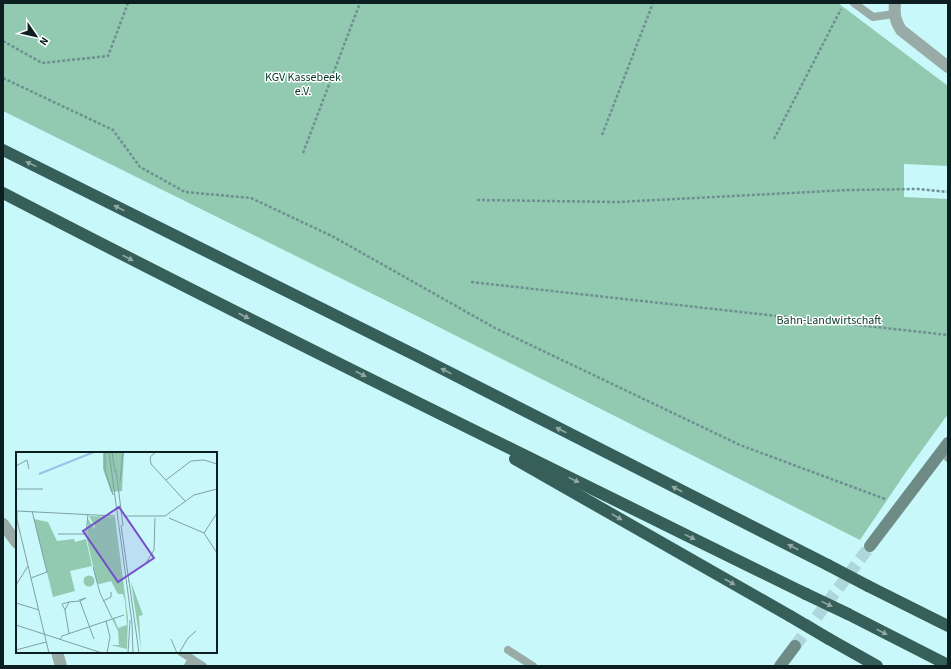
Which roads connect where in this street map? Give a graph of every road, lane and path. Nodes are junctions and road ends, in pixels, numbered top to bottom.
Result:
1 (128, 3) edge
2 (360, 3) edge
3 (653, 3) edge
4 (844, 3) edge
5 (854, 3) edge
6 (895, 9) edge
7 (3, 41) edge
8 (948, 66) edge
9 (3, 78) edge
10 (602, 135) dead end
11 (774, 139) dead end
12 (3, 150) edge
13 (303, 154) dead end
14 (948, 192) edge
15 (3, 193) edge
16 (477, 200) dead end
17 (471, 282) dead end
18 (948, 335) edge
19 (413, 401) junction
20 (946, 451) edge
21 (889, 501) dead end
22 (3, 524) edge
23 (16, 542) edge
24 (870, 546) tunnel mouth
25 (868, 586) junction
26 (948, 616) edge
27 (948, 626) edge
28 (795, 646) tunnel mouth
29 (508, 650) dead end
30 (57, 653) edge
31 (182, 653) edge
32 (190, 662) edge
33 (948, 665) edge
34 (61, 666) edge
35 (203, 666) edge
36 (533, 666) edge
37 (780, 666) edge
38 (877, 666) edge

1 - 7 path
2 - 13 path
3 - 10 path
4 - 11 path
5 - 6 lane
6 - 8 street
9 - 21 path
25 -> 12 highway, bridge
14 - 16 path
15 -> 19 highway
17 - 18 path
19 -> 33 highway, bridge
19 -> 38 highway, bridge
20 - 24 street
22 - 23 street
25 - 26 highway
25 - 27 highway
28 - 37 street
29 - 36 lane
30 - 34 street
31 - 32 lane
32 - 35 lane

